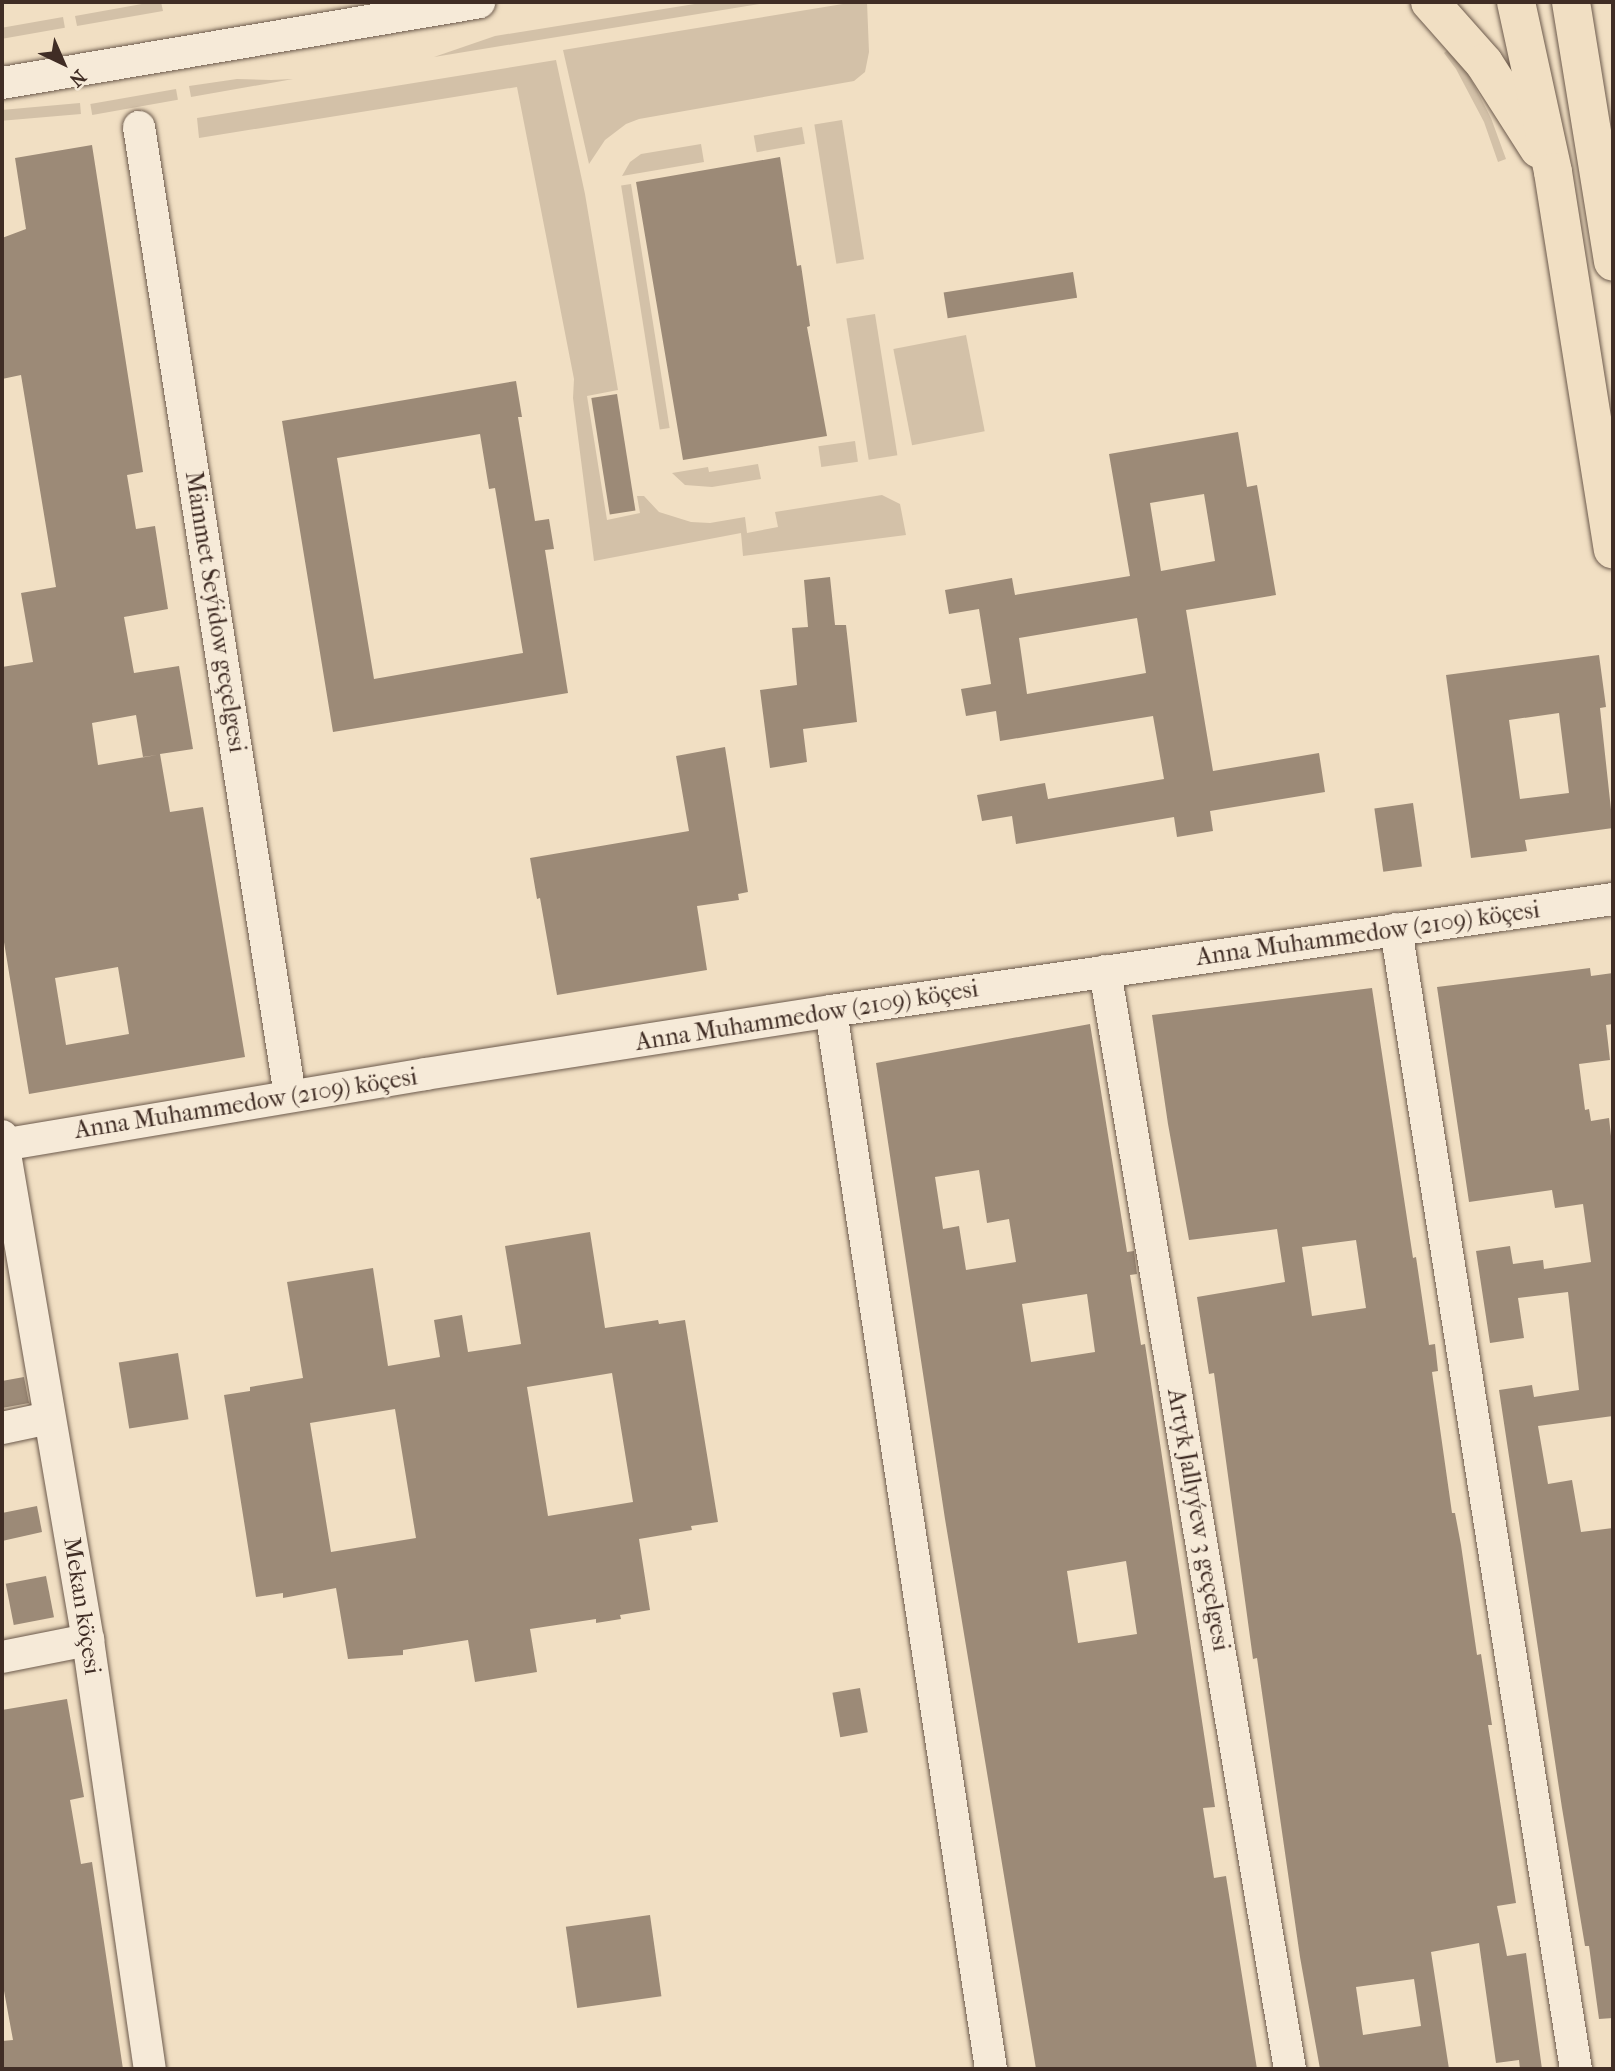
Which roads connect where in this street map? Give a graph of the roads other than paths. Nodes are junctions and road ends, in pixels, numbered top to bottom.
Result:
1 (479, 2) edge
2 (1430, 2) edge
3 (1516, 2) edge
4 (1571, 2) edge
5 (2, 83) edge
6 (139, 127) dead end
7 (1553, 172) junction
8 (1613, 262) edge
9 (1613, 549) edge
10 (1613, 899) edge
11 (1396, 929) junction
12 (1105, 971) junction
13 (831, 1011) junction
14 (290, 1096) junction
15 (2, 1142) edge
16 (49, 1418) junction
17 (2, 1428) edge
18 (88, 1640) junction
19 (2, 1657) edge
20 (150, 2069) edge
21 (991, 2069) edge
22 (1290, 2069) edge
23 (1576, 2069) edge

1 - 5 street
2 - 7 main road
3 - 7 main road
4 - 8 main road
6 - 14 street, Mämmet Seýidow geçelgesi
7 - 9 main road
10 - 11 street, Anna Muhammedow (2109) köçesi
11 - 12 street, Anna Muhammedow (2109) köçesi
11 - 23 street
12 - 13 street, Anna Muhammedow (2109) köçesi
12 - 22 street, Artyk Jallyýew 3 geçelgesi
13 - 14 street, Anna Muhammedow (2109) köçesi
13 - 21 street
14 - 15 street, Anna Muhammedow (2109) köçesi
15 - 16 street, Mekan köçesi
16 - 17 street
16 - 18 street, Mekan köçesi
18 - 19 street
18 - 20 street, Mekan köçesi

